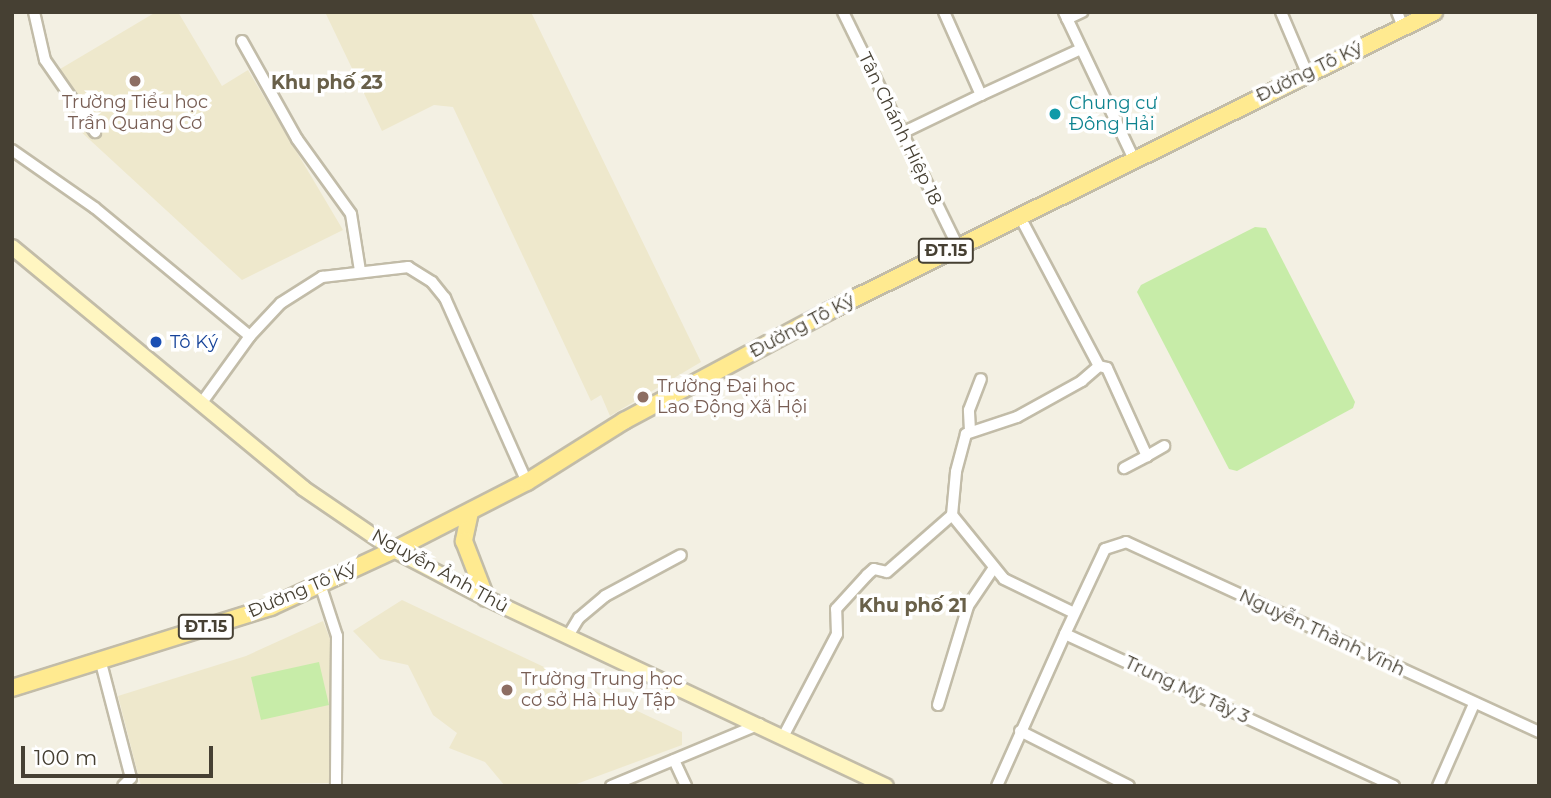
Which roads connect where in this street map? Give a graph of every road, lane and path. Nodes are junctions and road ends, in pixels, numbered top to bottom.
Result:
1 (34, 12) edge
2 (944, 12) edge
3 (1082, 12) edge
4 (1281, 12) edge
5 (1434, 12) edge
6 (847, 13) edge
7 (1066, 16) edge
8 (1400, 20) edge
9 (243, 41) dead end
10 (1081, 49) junction
11 (1307, 74) junction
12 (981, 95) junction
13 (95, 132) dead end
14 (902, 133) junction
15 (12, 150) edge
16 (1133, 158) junction
17 (1018, 215) junction
18 (957, 245) junction
19 (12, 247) edge
20 (360, 271) junction
21 (250, 336) junction
22 (1099, 366) junction
23 (981, 379) dead end
24 (203, 401) junction
25 (970, 430) junction
26 (1164, 446) dead end
27 (1147, 456) junction
28 (1124, 468) dead end
29 (527, 482) junction
30 (470, 512) junction
31 (952, 515) junction
32 (394, 550) junction
33 (681, 555) dead end
34 (993, 569) junction
35 (320, 584) junction
36 (486, 598) junction
37 (1074, 613) junction
38 (1065, 634) junction
39 (568, 636) junction
40 (100, 659) junction
41 (12, 688) edge
42 (1474, 704) junction
43 (938, 705) dead end
44 (760, 724) junction
45 (1020, 731) junction
46 (1539, 732) edge
47 (784, 735) junction
48 (674, 760) junction
49 (867, 781) edge
50 (123, 786) edge
51 (336, 786) edge
52 (611, 786) edge
53 (686, 786) edge
54 (886, 786) edge
55 (997, 786) edge
56 (1129, 786) edge
57 (1394, 786) edge
58 (1438, 786) edge

1 - 13 street
2 - 12 street
3 - 7 street
4 - 11 street
5 - 8 main road, Đường Tô Ký / ĐT.15
6 - 14 street, Tân Chánh Hiệp 18
7 - 10 street
8 - 11 main road, Đường Tô Ký / ĐT.15
9 - 20 street
10 - 12 street
10 - 16 street
11 - 16 main road, Đường Tô Ký / ĐT.15
12 - 14 street
14 - 18 street, Tân Chánh Hiệp 18
15 - 21 street
16 - 17 main road, Đường Tô Ký / ĐT.15
17 - 18 main road, Đường Tô Ký / ĐT.15
17 - 22 street
18 - 29 main road, Đường Tô Ký / ĐT.15
19 - 24 main road, Nguyễn Ảnh Thủ
20 - 21 street
20 - 29 street
21 - 24 street
22 - 25 street
22 - 27 street
23 - 25 street
24 - 32 main road, Nguyễn Ảnh Thủ
25 - 31 street
26 - 27 street
27 - 28 street
29 - 30 main road, Đường Tô Ký / ĐT.15
30 - 32 main road, Đường Tô Ký / ĐT.15
30 - 36 main road
31 - 34 street
31 - 47 street
32 - 35 main road, Đường Tô Ký / ĐT.15
32 - 36 main road, Nguyễn Ảnh Thủ
33 - 39 street
34 - 37 street
34 - 43 street
35 - 40 main road, Đường Tô Ký / ĐT.15
35 - 51 street
36 - 39 main road, Nguyễn Ảnh Thủ
37 - 38 street
37 - 42 street, Nguyễn Thành Vĩnh
38 - 45 street
38 - 57 street, Trung Mỹ Tây 3
39 - 44 main road, Nguyễn Ảnh Thủ
40 - 41 main road, Đường Tô Ký / ĐT.15
40 - 50 street
42 - 46 street, Nguyễn Thành Vĩnh
42 - 58 street
44 - 47 main road, Nguyễn Ảnh Thủ
44 - 48 street
45 - 55 street
45 - 56 street
47 - 49 main road, Nguyễn Ảnh Thủ
48 - 52 street
48 - 53 street
49 - 54 main road, Nguyễn Ảnh Thủ

